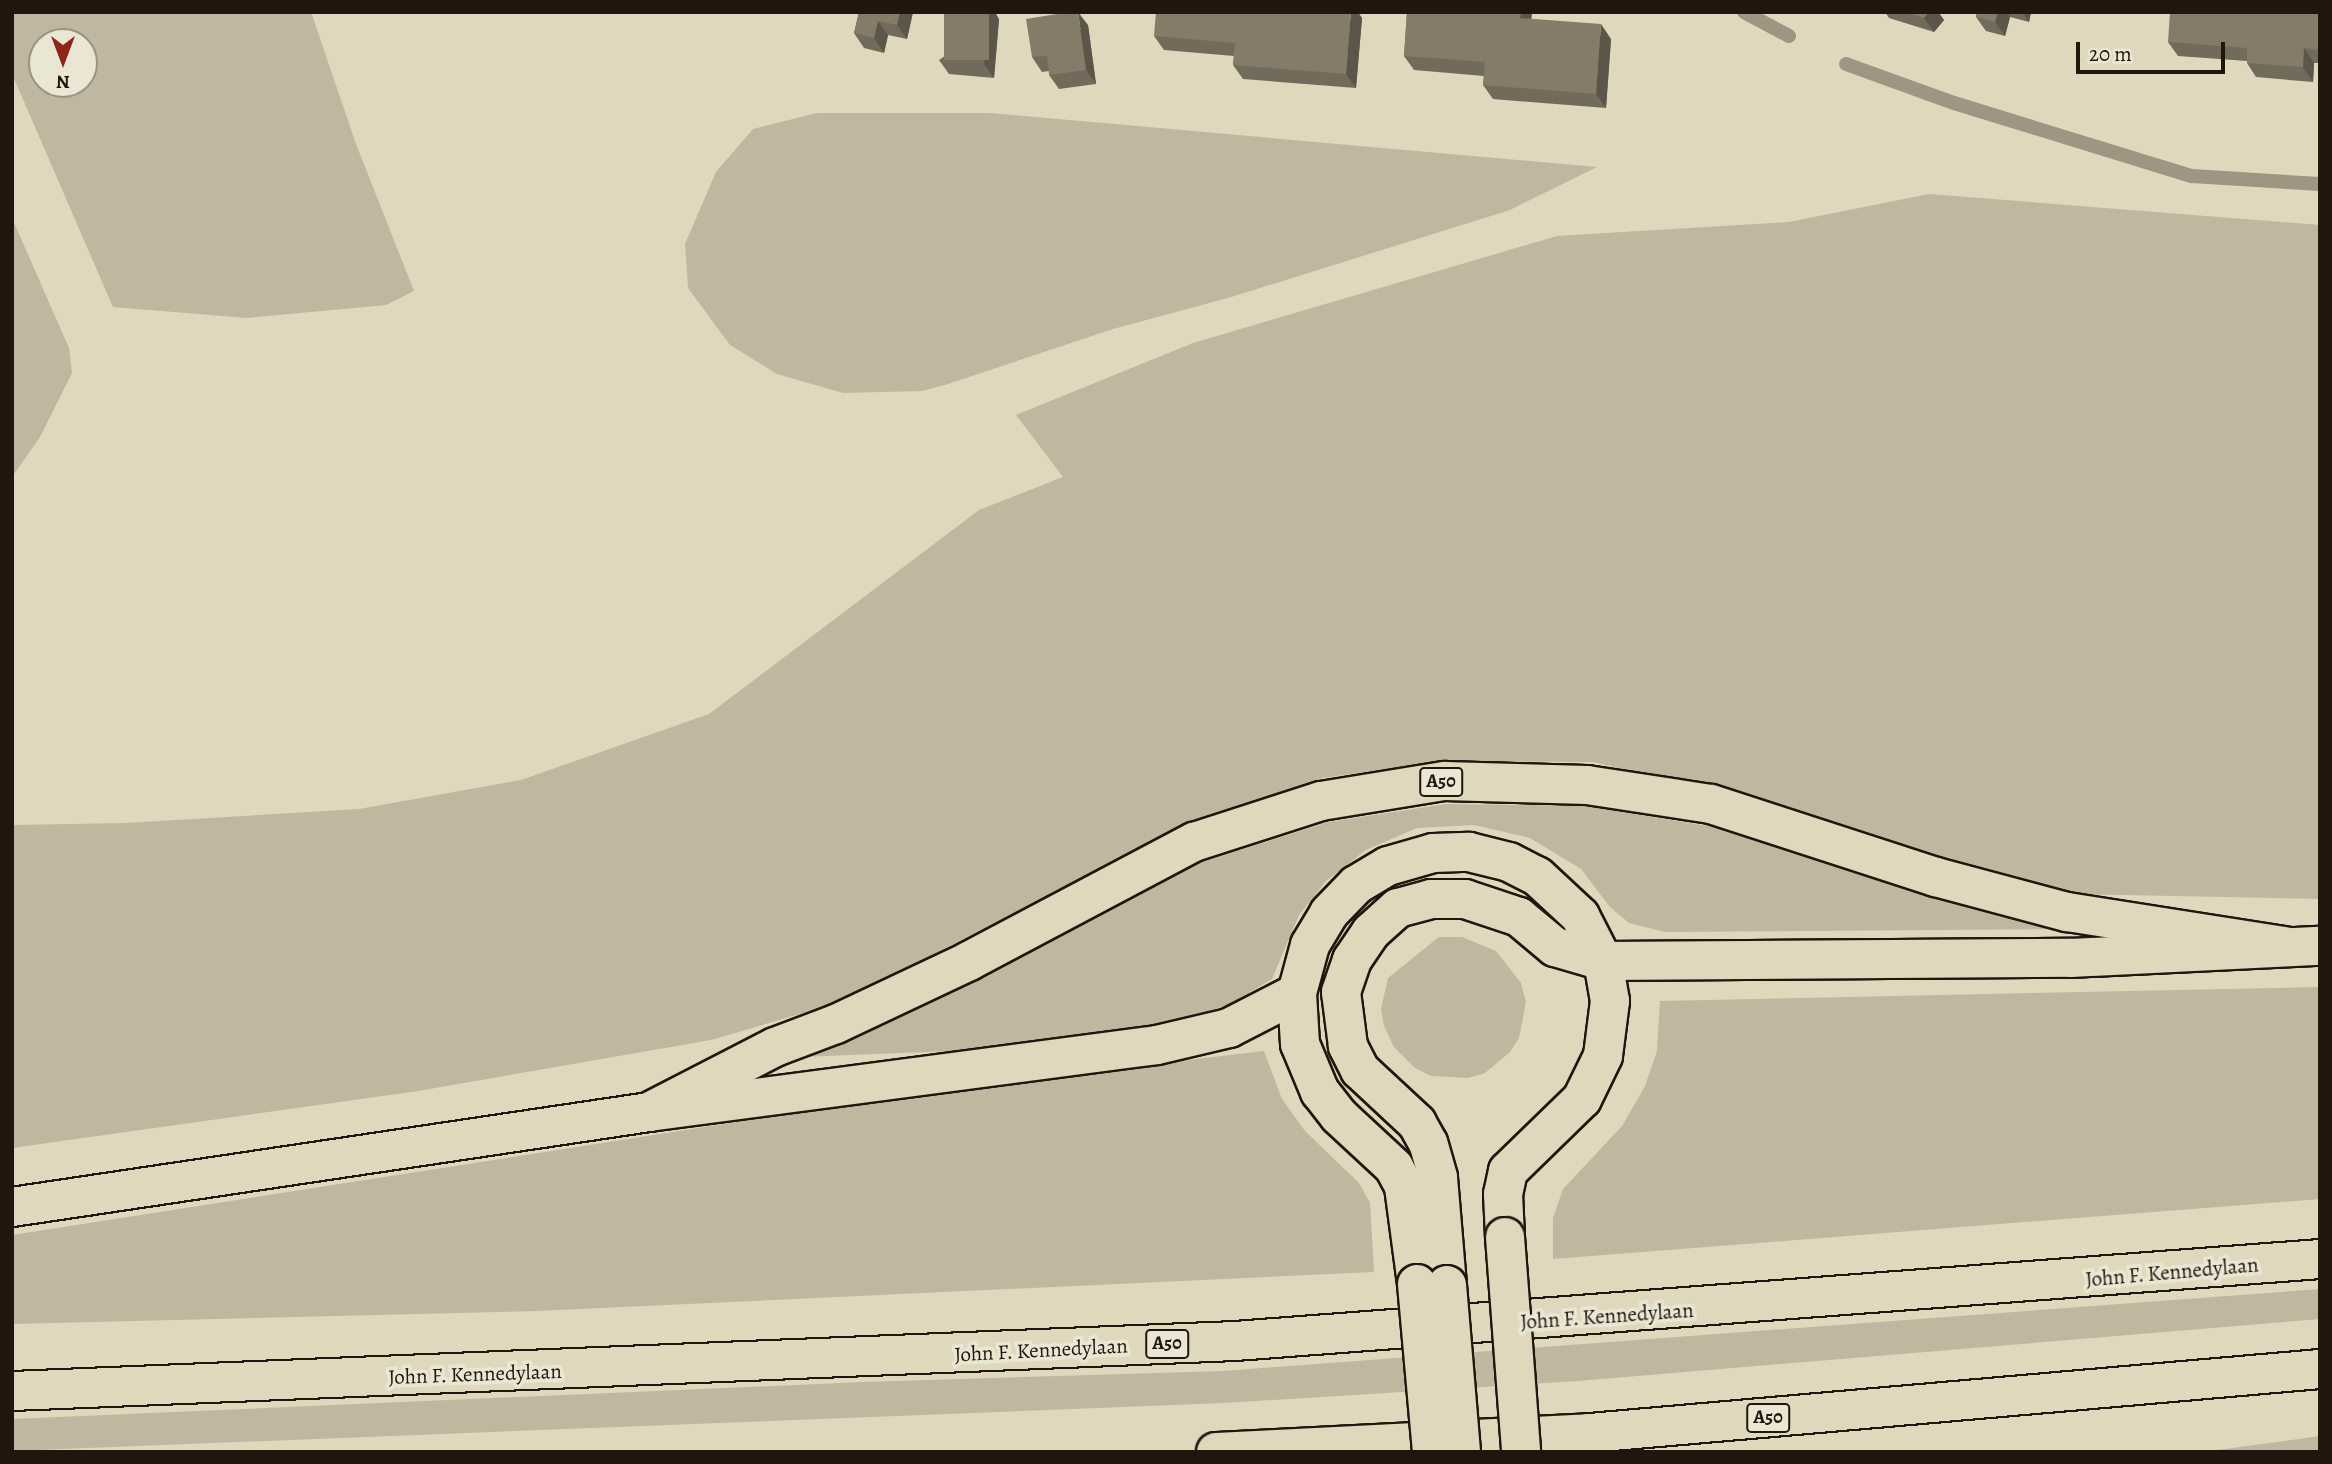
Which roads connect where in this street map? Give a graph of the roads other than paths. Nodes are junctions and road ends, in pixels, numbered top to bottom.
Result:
1 (2302, 946) edge
2 (1603, 961) junction
3 (1297, 993) junction
4 (649, 1112) junction
5 (12, 1208) edge
6 (1429, 1243) junction
7 (2320, 1259) edge
8 (2320, 1369) edge
9 (12, 1391) edge
10 (1216, 1452) edge
11 (1432, 1452) edge
12 (1461, 1452) edge
13 (1521, 1452) edge

1 - 2 highway, A50
1 - 4 highway, A50
2 - 3 highway
2 - 6 highway
2 - 13 highway, bridge
3 - 4 highway
3 - 6 highway
4 - 5 highway
6 - 11 highway, bridge
6 - 12 highway, bridge
7 - 9 highway, John F. Kennedylaan / A50
8 - 10 highway, A50

